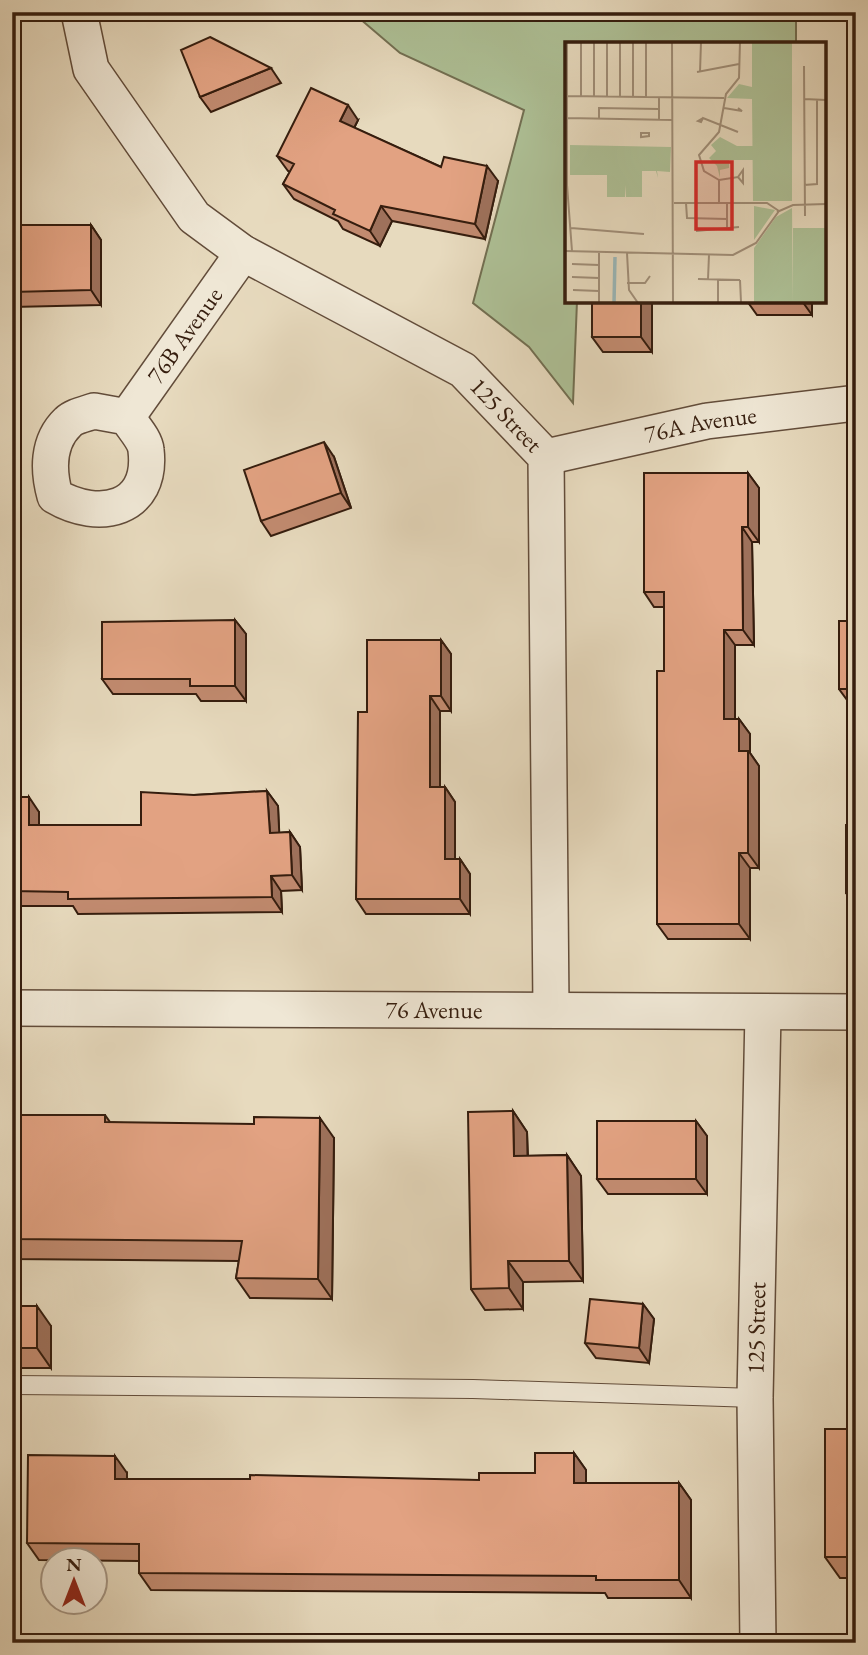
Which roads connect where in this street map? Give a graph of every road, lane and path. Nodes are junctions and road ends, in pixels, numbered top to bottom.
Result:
1 (79, 12) edge
2 (243, 253) junction
3 (856, 403) edge
4 (127, 417) dead end
5 (546, 457) junction
6 (12, 1008) edge
7 (551, 1009) junction
8 (763, 1012) junction
9 (856, 1012) edge
10 (12, 1385) edge
11 (755, 1398) junction
12 (758, 1643) edge

1 - 2 street, 125 Street
2 - 4 street, 76B Avenue
2 - 5 street, 125 Street
3 - 5 street, 76A Avenue
5 - 7 street, 125 Street
6 - 7 street, 76 Avenue
7 - 8 street, 76 Avenue
8 - 9 street, 76 Avenue
8 - 11 street, 125 Street
10 - 11 lane
11 - 12 street, 125 Street

